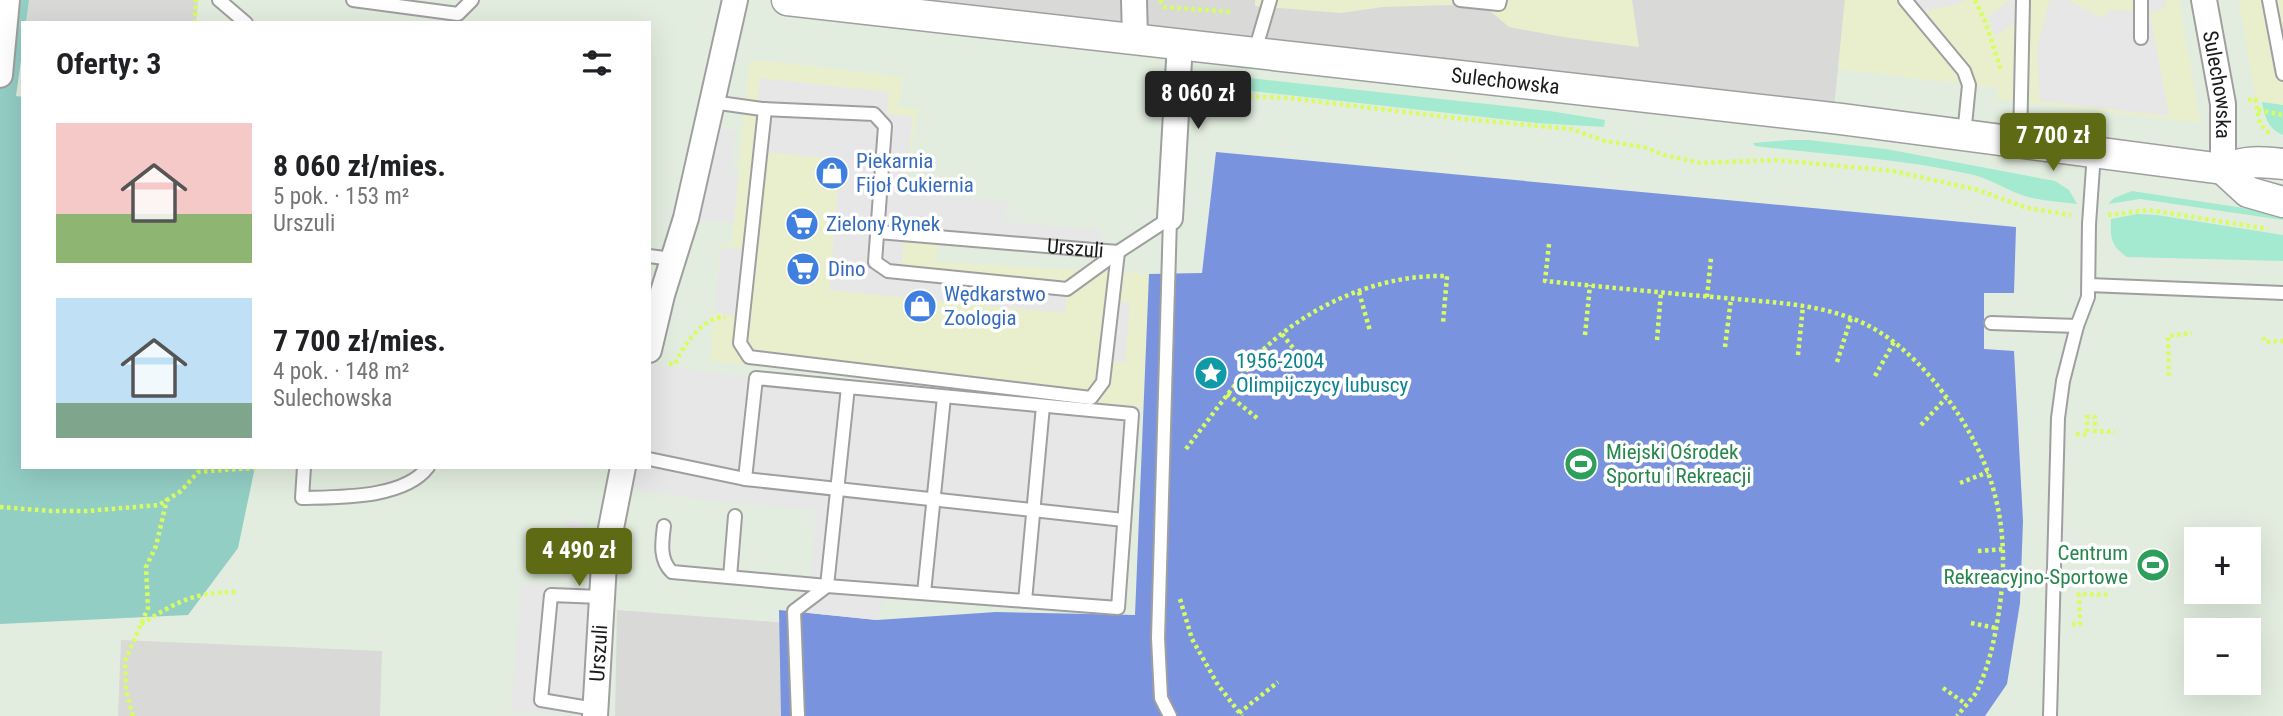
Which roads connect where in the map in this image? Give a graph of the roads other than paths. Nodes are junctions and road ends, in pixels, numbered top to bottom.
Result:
1 (7, 0) edge
2 (219, 0) edge
3 (353, 0) edge
4 (472, 0) edge
5 (736, 0) edge
6 (786, 0) edge
7 (1134, 0) edge
8 (1270, 0) edge
9 (1460, 0) edge
10 (1500, 0) edge
11 (1905, 0) edge
12 (2023, 0) edge
13 (2141, 0) edge
14 (2204, 0) edge
15 (2270, 0) edge
16 (244, 21) edge
17 (1135, 38) junction
18 (2141, 38) dead end
19 (1180, 43) junction
20 (1255, 51) junction
21 (2283, 74) edge
22 (0, 75) edge
23 (712, 102) junction
24 (765, 109) junction
25 (1964, 135) junction
26 (2020, 143) junction
27 (2280, 152) edge
28 (2094, 153) junction
29 (2223, 169) junction
30 (2283, 202) edge
31 (1170, 218) junction
32 (878, 232) junction
33 (1118, 252) junction
34 (661, 257) edge
35 (2088, 285) junction
36 (2283, 293) edge
37 (656, 295) edge
38 (1991, 323) dead end
39 (2077, 326) junction
40 (654, 357) edge
41 (848, 387) junction
42 (944, 397) junction
43 (1043, 406) junction
44 (651, 459) edge
45 (304, 469) edge
46 (426, 469) edge
47 (623, 469) edge
48 (746, 479) junction
49 (837, 489) junction
50 (933, 499) junction
51 (1034, 510) junction
52 (735, 516) dead end
53 (1124, 520) junction
54 (664, 526) dead end
55 (730, 577) junction
56 (827, 586) junction
57 (925, 593) junction
58 (601, 597) junction
59 (1026, 601) junction
60 (595, 712) edge
61 (798, 716) edge
62 (1170, 716) edge
63 (2050, 716) edge

1 - 22 street
2 - 16 lane
3 - 4 lane
5 - 23 street
6 - 17 street, Sulechowska
7 - 17 street
8 - 20 lane
9 - 10 lane
11 - 25 lane
12 - 26 lane
13 - 18 lane
14 - 29 street, Sulechowska
15 - 21 lane
17 - 19 street, Sulechowska
19 - 20 street, Sulechowska
19 - 31 street
20 - 25 street, Sulechowska
23 - 24 lane
23 - 34 street
24 - 32 lane
24 - 33 lane
25 - 26 street, Sulechowska
26 - 28 street, Sulechowska
27 - 29 street, Sulechowska
28 - 29 street, Sulechowska
28 - 35 lane
29 - 30 street, Sulechowska
31 - 33 lane, Urszuli
31 - 62 lane
32 - 33 lane, Urszuli
32 - 33 lane
34 - 37 street
35 - 36 lane
35 - 39 lane
37 - 40 street
38 - 39 lane
39 - 63 lane
41 - 42 lane
41 - 48 lane
41 - 49 lane
42 - 43 lane
42 - 50 lane
43 - 51 lane
43 - 53 lane
44 - 48 lane
45 - 46 lane
47 - 58 street, Urszuli
48 - 49 lane
49 - 50 lane
49 - 56 lane
50 - 51 lane
50 - 57 lane
51 - 53 lane
51 - 59 lane
52 - 55 lane
53 - 59 lane
54 - 55 lane
55 - 56 lane
56 - 57 lane
56 - 61 lane
57 - 59 lane
58 - 60 street, Urszuli
58 - 60 lane

